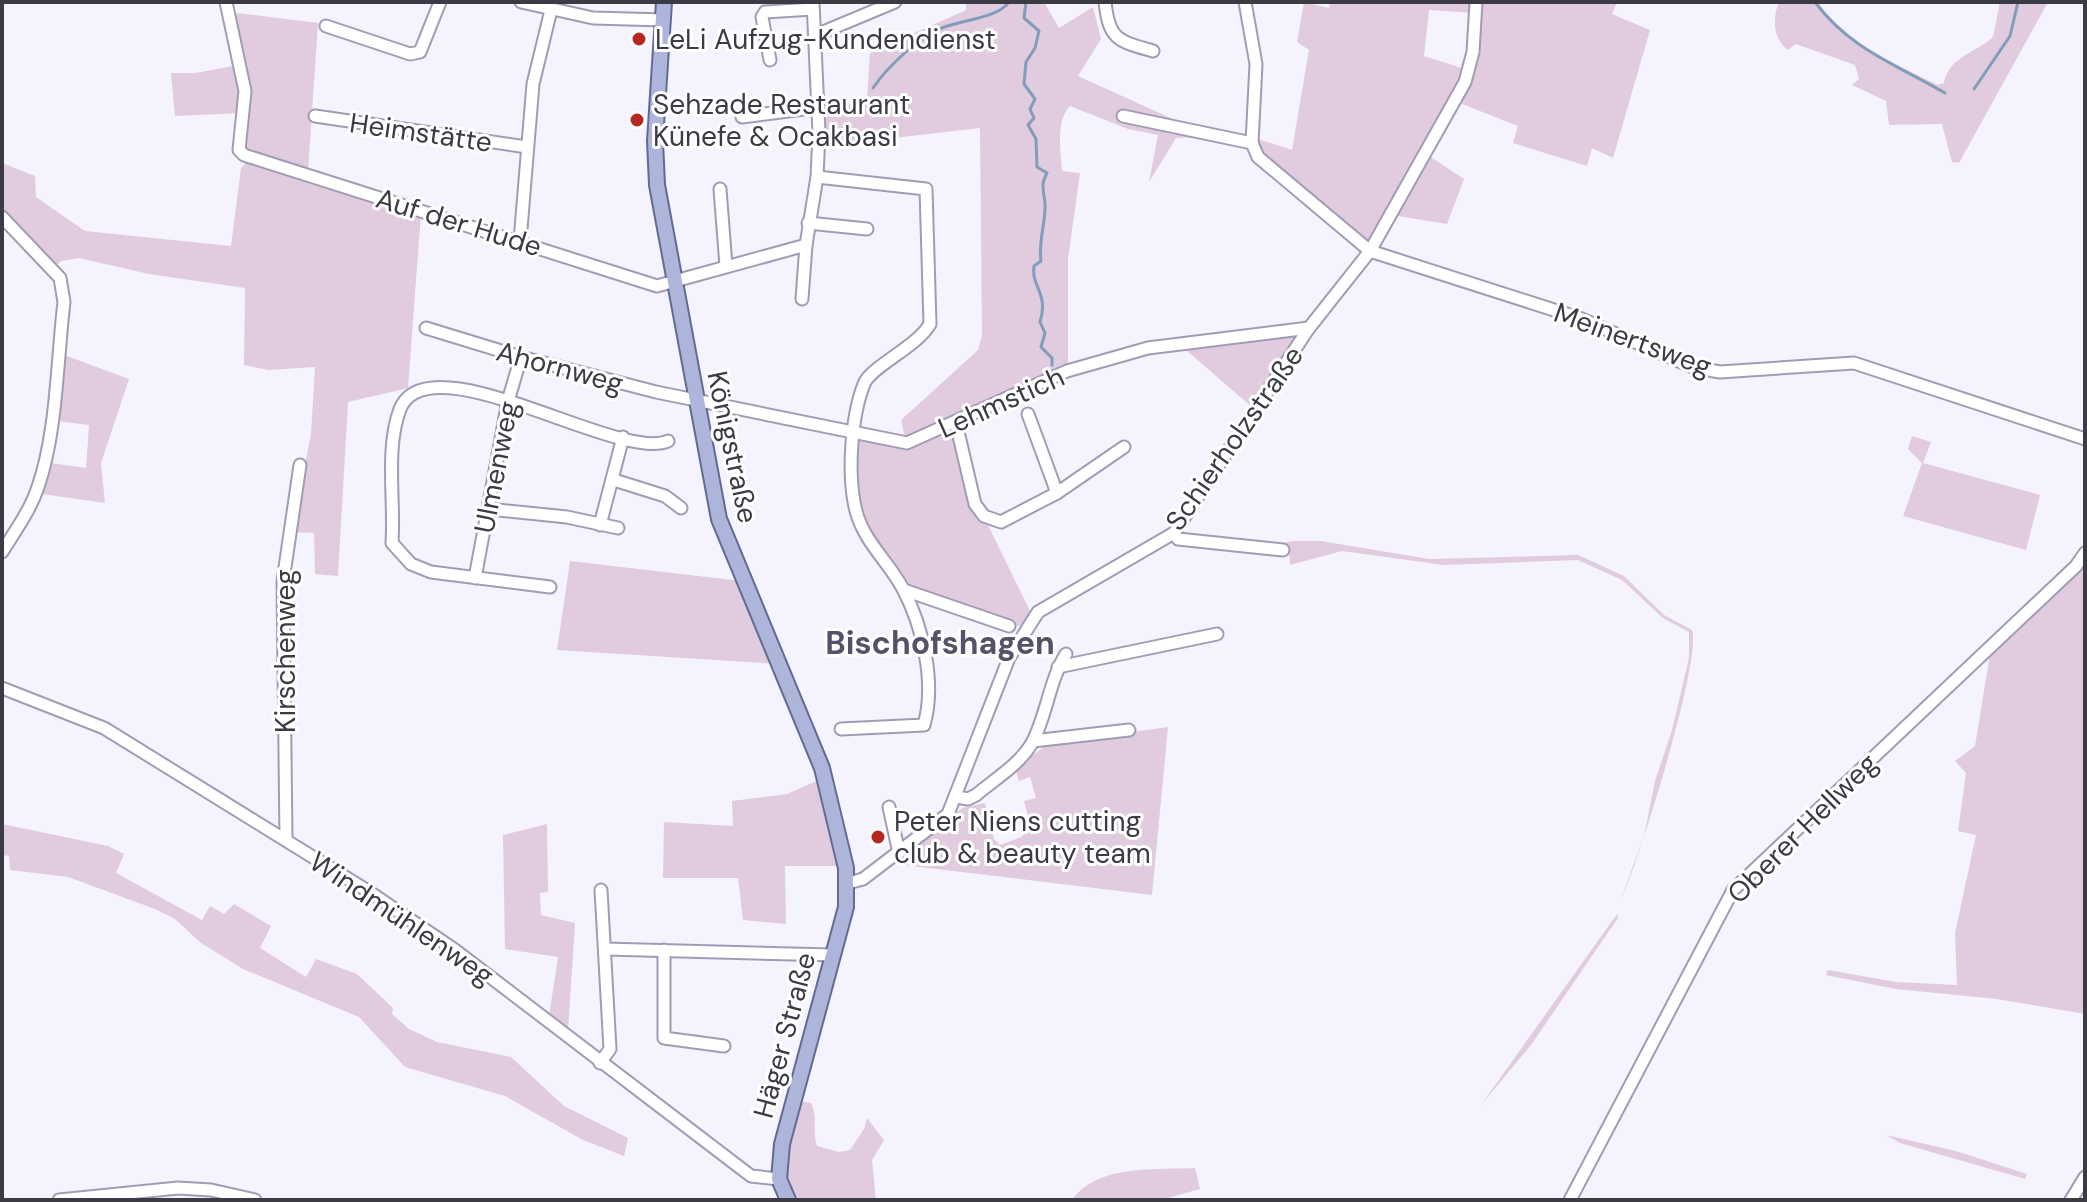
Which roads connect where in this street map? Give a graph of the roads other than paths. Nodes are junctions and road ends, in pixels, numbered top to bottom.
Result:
1 (226, 2) edge
2 (440, 2) edge
3 (521, 2) edge
4 (664, 2) edge
5 (895, 2) edge
6 (1105, 2) edge
7 (1245, 2) edge
8 (1476, 2) edge
9 (813, 5) edge
10 (551, 10) junction
11 (664, 20) junction
12 (326, 26) dead end
13 (816, 35) junction
14 (1153, 51) dead end
15 (770, 60) dead end
16 (819, 107) junction
17 (315, 116) dead end
18 (1123, 116) dead end
19 (742, 117) dead end
20 (1252, 143) junction
21 (527, 147) junction
22 (817, 177) junction
23 (720, 189) dead end
24 (2, 217) edge
25 (808, 223) junction
26 (867, 229) dead end
27 (520, 241) junction
28 (806, 245) junction
29 (1370, 251) junction
30 (726, 266) junction
31 (674, 282) junction
32 (802, 299) dead end
33 (426, 328) dead end
34 (1309, 328) junction
35 (521, 357) junction
36 (695, 398) junction
37 (508, 401) junction
38 (1028, 414) dead end
39 (956, 423) junction
40 (852, 430) junction
41 (623, 437) junction
42 (2085, 439) edge
43 (668, 441) dead end
44 (1124, 447) dead end
45 (300, 465) dead end
46 (614, 480) junction
47 (1057, 493) junction
48 (681, 508) dead end
49 (488, 509) junction
50 (600, 525) junction
51 (618, 528) dead end
52 (1174, 533) junction
53 (1283, 550) dead end
54 (2, 552) edge
55 (2085, 553) edge
56 (475, 578) junction
57 (550, 587) dead end
58 (904, 590) junction
59 (1009, 626) dead end
60 (1217, 634) dead end
61 (1066, 654) dead end
62 (1058, 667) junction
63 (2, 688) edge
64 (841, 729) dead end
65 (1129, 730) dead end
66 (1033, 741) junction
67 (957, 797) junction
68 (889, 807) dead end
69 (286, 839) junction
70 (899, 853) junction
71 (848, 883) junction
72 (601, 890) dead end
73 (605, 949) junction
74 (664, 950) junction
75 (833, 955) junction
76 (724, 1046) dead end
77 (600, 1063) junction
78 (2085, 1177) edge
79 (779, 1179) junction
80 (59, 1200) edge
81 (255, 1200) edge
82 (788, 1200) edge
83 (1570, 1200) edge
84 (2071, 1200) edge

1 - 27 street, Auf der Hude
2 - 12 street
3 - 10 street
4 - 11 main road, Königstraße
5 - 13 street
6 - 14 street
7 - 20 street
8 - 29 street, Schierholzstraße
9 - 13 street
9 - 15 street
10 - 11 street
10 - 21 street
11 - 31 main road, Königstraße
13 - 16 street
16 - 19 street
16 - 22 street
17 - 21 street, Heimstätte
18 - 20 street
20 - 29 street
21 - 27 street
22 - 25 street
22 - 40 street
23 - 30 street
24 - 54 street
25 - 26 street
25 - 28 street
27 - 31 street, Auf der Hude
28 - 30 street
28 - 32 street
29 - 34 street, Schierholzstraße
29 - 42 street, Meinertsweg
30 - 31 street
31 - 36 main road, Königstraße
33 - 35 street, Ahornweg
34 - 39 street, Lehmstich
34 - 52 street, Schierholzstraße
35 - 36 street, Ahornweg
35 - 37 street, Ulmenweg
36 - 40 street, Lehmstich
36 - 71 main road, Königstraße
37 - 41 street
37 - 49 street, Ulmenweg
37 - 56 street
38 - 47 street
39 - 40 street, Lehmstich
39 - 47 street
40 - 58 street
41 - 43 street
41 - 46 street
44 - 47 street
45 - 69 street, Kirschenweg
46 - 48 street
46 - 50 street
49 - 50 street
49 - 56 street, Ulmenweg
50 - 51 street
52 - 53 street
52 - 67 street, Schierholzstraße
55 - 83 street, Oberer Hellweg
56 - 57 street
58 - 59 street
58 - 64 street
60 - 62 street
61 - 62 street
62 - 66 street
63 - 69 street, Windmühlenweg
65 - 66 street
66 - 67 street
67 - 70 street, Schierholzstraße
68 - 70 street
69 - 77 street, Windmühlenweg
70 - 71 street, Schierholzstraße
71 - 75 main road, Häger Straße
72 - 73 street
73 - 74 street
73 - 77 street
74 - 75 street
74 - 76 street
75 - 79 main road, Häger Straße
77 - 79 street, Windmühlenweg
78 - 84 street
79 - 82 main road, Häger Straße
80 - 81 street

